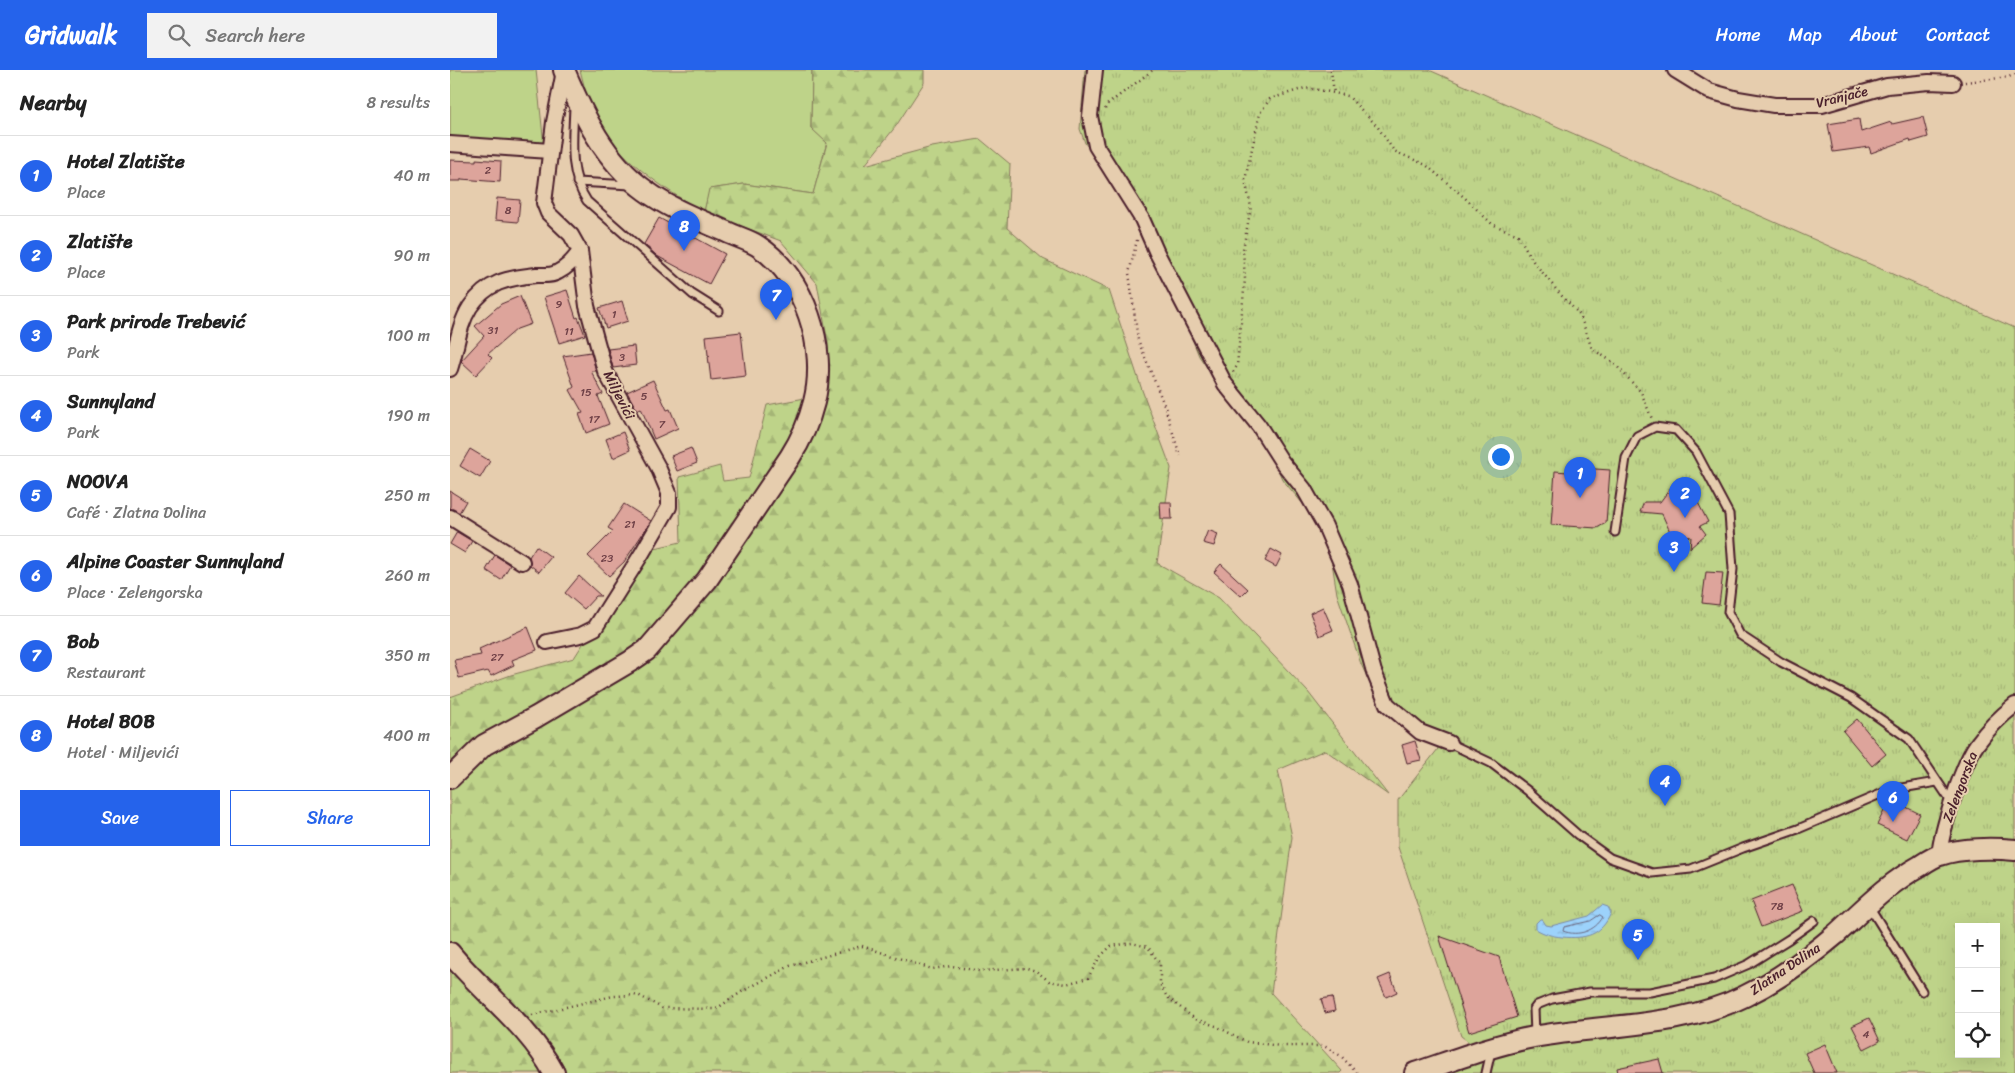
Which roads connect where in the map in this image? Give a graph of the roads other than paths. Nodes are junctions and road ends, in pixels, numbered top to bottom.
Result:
1 (564, 70) edge
2 (1095, 70) edge
3 (1674, 70) edge
4 (1953, 83) road end
5 (574, 93) junction
6 (450, 144) edge
7 (550, 151) junction
8 (577, 182) junction
9 (639, 186) junction
10 (580, 251) junction
11 (719, 311) dead end
12 (450, 369) edge
13 (450, 517) edge
14 (1615, 532) dead end
15 (522, 562) dead end
16 (547, 642) dead end
17 (2015, 705) edge
18 (1450, 743) joint
19 (450, 778) edge
20 (1937, 782) junction
21 (1953, 803) junction
22 (2015, 850) edge
23 (1939, 855) junction
24 (1867, 904) junction
25 (1814, 921) dead end
26 (450, 953) edge
27 (1922, 991) dead end
28 (1535, 1037) junction
29 (1491, 1048) junction
30 (554, 1073) edge
31 (1415, 1073) edge
32 (1486, 1073) edge

1 - 5 main road
1 - 7 street
2 - 18 street
3 - 4 street, Vranjače
5 - 8 lane
5 - 9 main road
6 - 7 street
7 - 10 street
8 - 9 lane
8 - 11 lane
9 - 19 main road
10 - 12 street
10 - 16 street, Miljevići
13 - 15 street
14 - 20 lane
17 - 21 street, Zelengorska
18 - 20 lane
20 - 21 lane
21 - 23 street, Zelengorska
22 - 23 main road, Zlatna Dolina
23 - 24 main road, Zlatna Dolina
24 - 27 lane
24 - 28 main road, Zlatna Dolina
25 - 28 lane
26 - 30 main road
28 - 29 main road, Zlatna Dolina
29 - 31 main road, Zlatna Dolina
29 - 32 lane

